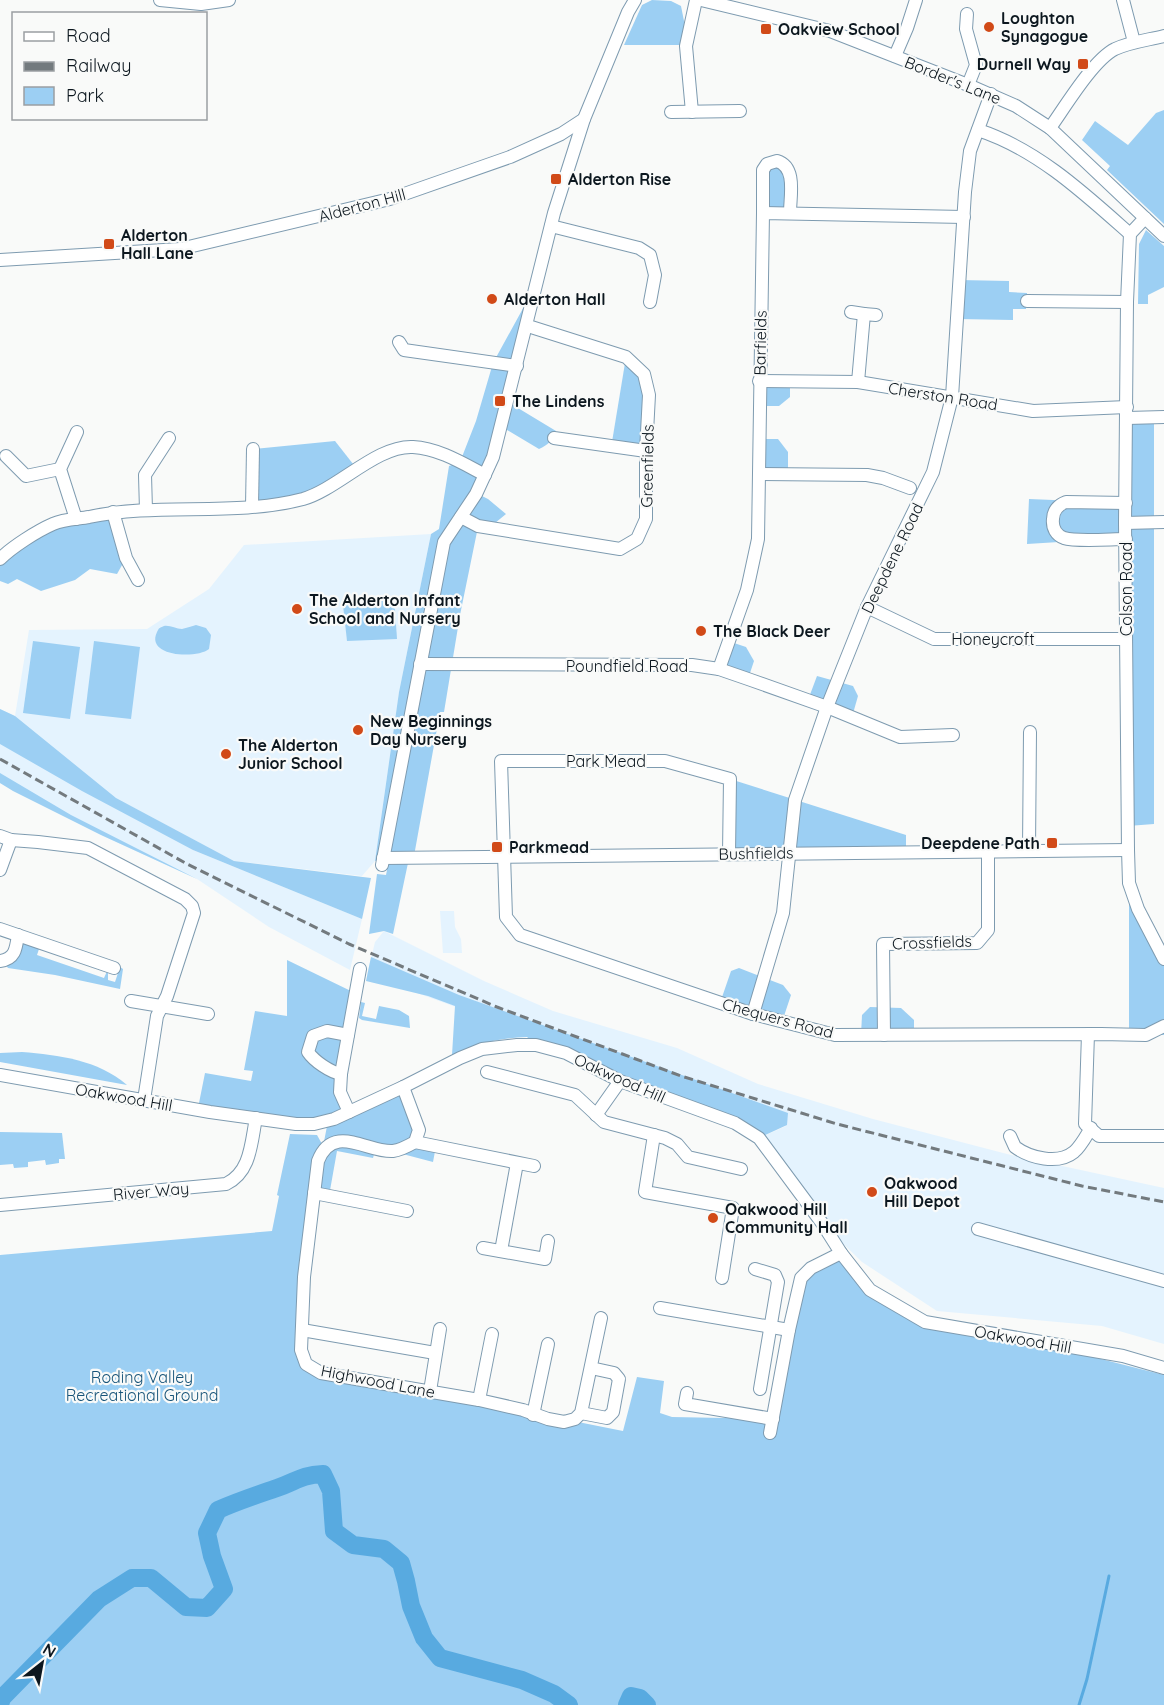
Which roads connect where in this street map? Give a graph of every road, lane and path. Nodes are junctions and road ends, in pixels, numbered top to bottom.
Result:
1 (160, 0) edge
2 (229, 0) edge
3 (635, 0) edge
4 (696, 0) edge
5 (701, 0) edge
6 (916, 0) edge
7 (1124, 0) edge
8 (967, 14) dead end
9 (1164, 36) edge
10 (1134, 42) junction
11 (895, 56) junction
12 (968, 85) junction
13 (991, 94) junction
14 (740, 111) dead end
15 (671, 112) dead end
16 (692, 112) junction
17 (584, 119) junction
18 (1050, 128) junction
19 (978, 130) junction
20 (763, 213) junction
21 (790, 213) junction
22 (964, 217) junction
23 (1145, 218) junction
24 (551, 226) junction
25 (1130, 234) junction
26 (1164, 236) edge
27 (0, 260) edge
28 (1027, 301) dead end
29 (650, 302) dead end
30 (1127, 302) junction
31 (851, 312) dead end
32 (528, 326) junction
33 (399, 342) dead end
34 (517, 366) junction
35 (759, 381) junction
36 (858, 382) junction
37 (952, 397) junction
38 (1127, 413) junction
39 (1164, 417) edge
40 (77, 432) dead end
41 (169, 438) dead end
42 (554, 438) dead end
43 (253, 449) dead end
44 (646, 451) junction
45 (6, 456) dead end
46 (60, 470) junction
47 (760, 474) junction
48 (485, 475) junction
49 (909, 488) dead end
50 (1126, 503) junction
51 (252, 506) junction
52 (146, 510) junction
53 (113, 512) junction
54 (461, 518) junction
55 (76, 519) junction
56 (1164, 522) edge
57 (1125, 523) junction
58 (1125, 538) junction
59 (0, 559) edge
60 (138, 580) dead end
61 (867, 607) junction
62 (1126, 639) junction
63 (420, 664) junction
64 (719, 669) junction
65 (827, 707) junction
66 (1030, 732) dead end
67 (953, 735) dead end
68 (5, 838) edge
69 (1029, 850) junction
70 (1128, 850) junction
71 (789, 852) junction
72 (988, 852) junction
73 (729, 853) junction
74 (504, 857) junction
75 (0, 870) edge
76 (0, 929) edge
77 (18, 935) junction
78 (1164, 958) edge
79 (0, 961) edge
80 (114, 969) dead end
81 (360, 969) dead end
82 (131, 1001) dead end
83 (162, 1007) junction
84 (208, 1014) dead end
85 (753, 1014) junction
86 (1164, 1026) edge
87 (1088, 1034) junction
88 (348, 1035) junction
89 (884, 1035) junction
90 (487, 1072) dead end
91 (341, 1074) junction
92 (0, 1075) edge
93 (620, 1081) junction
94 (403, 1087) junction
95 (144, 1100) junction
96 (349, 1112) junction
97 (596, 1115) junction
98 (256, 1118) junction
99 (1091, 1128) junction
100 (654, 1135) junction
101 (1010, 1136) dead end
102 (1164, 1136) edge
103 (415, 1142) junction
104 (517, 1163) junction
105 (534, 1166) dead end
106 (741, 1169) dead end
107 (314, 1193) junction
108 (0, 1204) edge
109 (407, 1211) dead end
110 (978, 1229) dead end
111 (548, 1241) dead end
112 (483, 1248) dead end
113 (501, 1251) junction
114 (841, 1253) junction
115 (755, 1269) dead end
116 (722, 1278) dead end
117 (1164, 1281) edge
118 (660, 1308) dead end
119 (601, 1318) dead end
120 (770, 1327) junction
121 (440, 1329) dead end
122 (302, 1330) junction
123 (789, 1330) junction
124 (492, 1334) dead end
125 (548, 1344) dead end
126 (435, 1353) junction
127 (591, 1368) junction
128 (1164, 1368) edge
129 (760, 1389) dead end
130 (430, 1391) junction
131 (479, 1400) junction
132 (685, 1403) dead end
133 (581, 1413) junction
134 (533, 1415) junction
135 (772, 1419) junction
136 (770, 1433) dead end

1 - 2 street
3 - 17 street
4 - 16 street
5 - 11 street, Border's Lane
6 - 11 street
7 - 10 street
8 - 12 street
9 - 10 street
10 - 18 street
11 - 12 street, Border's Lane
12 - 13 street, Border's Lane
13 - 18 street, Border's Lane
13 - 19 street, Deepdene Road
14 - 16 street
15 - 16 street
17 - 24 street
17 - 27 street, Alderton Hill
18 - 23 street, Border's Lane
19 - 22 street, Deepdene Road
19 - 25 street
20 - 21 street
20 - 21 street, Barfields
20 - 35 street, Barfields
21 - 22 street
22 - 37 street, Deepdene Road
23 - 25 street
23 - 26 street, Border's Lane
24 - 29 street
24 - 32 street
25 - 30 street, Colson Road
28 - 30 street
30 - 38 street, Colson Road
31 - 36 street
32 - 34 street
32 - 44 street, Greenfields
33 - 34 street
34 - 48 street
35 - 36 street, Cherston Road
35 - 47 street, Barfields
36 - 37 street, Cherston Road
37 - 38 street, Cherston Road
37 - 61 street, Deepdene Road
38 - 39 street, Cherston Road
38 - 50 street, Colson Road
40 - 46 street
41 - 52 street
42 - 44 street
43 - 51 street
44 - 54 street, Greenfields
45 - 46 street
46 - 55 street
47 - 49 street
47 - 64 street, Barfields
48 - 51 street
48 - 54 street
50 - 57 street, Colson Road
50 - 58 street
51 - 52 street
52 - 53 street
53 - 55 street
53 - 60 street
54 - 63 street
55 - 59 street
56 - 57 street
57 - 58 street, Colson Road
58 - 62 street, Colson Road
61 - 62 street, Honeycroft
61 - 65 street, Deepdene Road
62 - 70 street, Colson Road
63 - 64 street, Poundfield Road
63 - 74 street, Bushfields
64 - 65 street, Poundfield Road
65 - 67 street
65 - 71 street, Deepdene Road
66 - 69 street
68 - 75 street
68 - 83 street
69 - 70 street, Bushfields
69 - 72 street, Bushfields
70 - 78 street, Colson Road
71 - 72 street, Bushfields
71 - 73 street, Bushfields
71 - 85 street, Deepdene Road
72 - 89 street, Crossfields
73 - 74 street, Bushfields
73 - 74 street, Park Mead
74 - 85 street, Chequers Road
76 - 77 street
77 - 79 street
77 - 80 street
81 - 88 street
82 - 83 street
83 - 84 street
83 - 95 street
85 - 89 street, Chequers Road
86 - 87 street, Chequers Road
87 - 89 street, Chequers Road
87 - 99 street
88 - 91 street
88 - 91 street
90 - 97 street
91 - 96 street
92 - 95 street, Oakwood Hill
93 - 94 street, Oakwood Hill
93 - 97 street
93 - 114 street, Oakwood Hill
94 - 96 street, Oakwood Hill
94 - 103 street
95 - 98 street, Oakwood Hill
96 - 98 street, Oakwood Hill
97 - 100 street
98 - 108 street, River Way
99 - 101 street
99 - 102 street
100 - 106 street
100 - 116 street
103 - 104 street
103 - 107 street, Highwood Lane
104 - 105 street
104 - 113 street
107 - 109 street
107 - 122 street, Highwood Lane
110 - 117 street
111 - 113 street
112 - 113 street
114 - 123 street
114 - 128 street, Oakwood Hill
115 - 120 street
118 - 120 street
119 - 127 street
120 - 123 street
120 - 129 street
121 - 126 street
122 - 126 street
122 - 130 street, Highwood Lane
123 - 135 street
124 - 131 street
125 - 134 street
126 - 130 street
127 - 133 street
127 - 133 street, Highwood Lane
130 - 131 street, Highwood Lane
131 - 134 street, Highwood Lane
132 - 135 street
133 - 134 street, Highwood Lane
135 - 136 street

